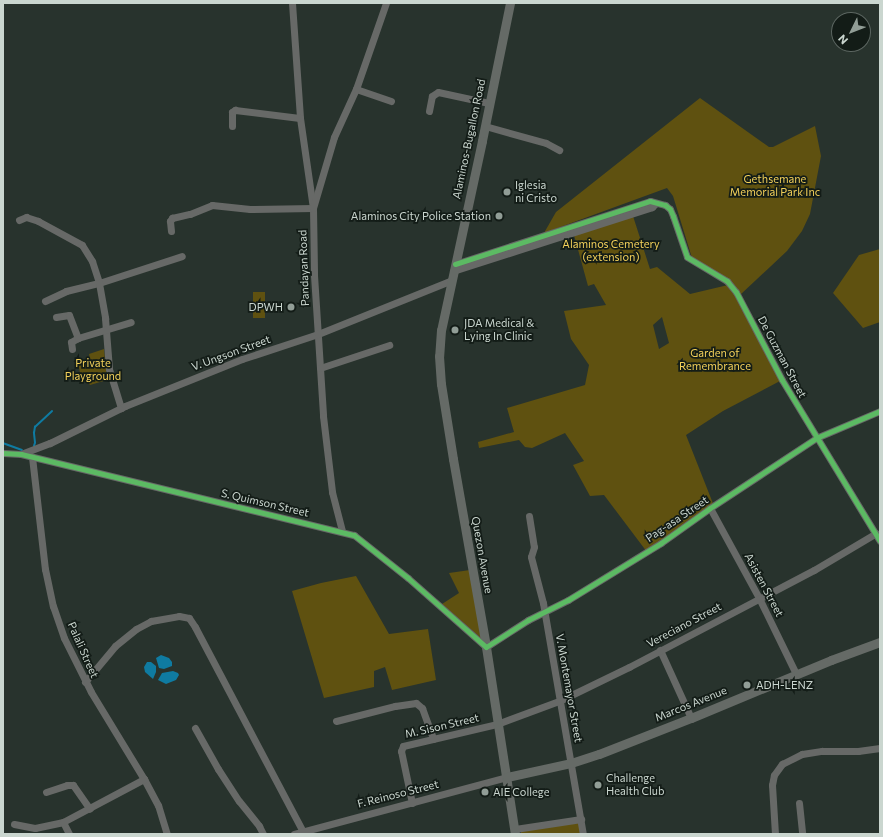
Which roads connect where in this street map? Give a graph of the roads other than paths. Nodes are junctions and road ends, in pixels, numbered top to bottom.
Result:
1 (292, 3) edge
2 (386, 3) edge
3 (510, 3) edge
4 (356, 89) junction
5 (391, 101) dead end
6 (489, 103) junction
7 (429, 110) dead end
8 (300, 118) junction
9 (232, 126) dead end
10 (485, 126) junction
11 (559, 150) dead end
12 (313, 208) junction
13 (20, 220) dead end
14 (171, 231) dead end
15 (513, 249) junction
16 (483, 254) junction
17 (182, 256) dead end
18 (486, 262) junction
19 (453, 272) junction
20 (98, 283) junction
21 (45, 301) dead end
22 (56, 317) dead end
23 (131, 322) dead end
24 (106, 329) junction
25 (318, 334) junction
26 (78, 338) junction
27 (389, 345) dead end
28 (72, 349) dead end
29 (320, 368) junction
30 (121, 408) junction
31 (880, 411) edge
32 (816, 438) junction
33 (3, 453) edge
34 (21, 454) junction
35 (32, 457) junction
36 (710, 508) junction
37 (529, 516) dead end
38 (342, 531) junction
39 (876, 533) junction
40 (880, 541) edge
41 (759, 598) junction
42 (544, 611) junction
43 (880, 642) edge
44 (486, 647) junction
45 (660, 650) junction
46 (796, 674) junction
47 (85, 682) junction
48 (558, 701) junction
49 (691, 718) junction
50 (336, 721) dead end
51 (497, 724) junction
52 (195, 728) dead end
53 (433, 739) junction
54 (880, 748) edge
55 (571, 763) junction
56 (507, 777) junction
57 (144, 779) junction
58 (46, 792) dead end
59 (412, 803) junction
60 (799, 803) dead end
61 (90, 809) junction
62 (581, 819) junction
63 (63, 822) junction
64 (14, 824) dead end
65 (515, 831) edge
66 (303, 832) junction
67 (69, 834) edge
68 (167, 834) edge
69 (263, 834) edge
70 (294, 834) edge
71 (584, 834) edge
72 (775, 834) edge
73 (802, 834) edge

1 - 8 street, Pandayan Road
2 - 4 street
3 - 6 main road, Alaminos-Bugallon Road
4 - 5 street
4 - 12 street
6 - 7 street
6 - 10 main road, Alaminos-Bugallon Road
8 - 9 street
8 - 12 street, Pandayan Road
10 - 11 street
10 - 19 main road, Alaminos-Bugallon Road
12 - 14 street
12 - 25 street, Pandayan Road
13 - 20 street
15 - 16 street
15 - 18 street
15 - 32 street, De Guzman Street
16 - 18 street
16 - 19 street
17 - 20 street
18 - 19 street
19 - 25 street, V. Ungson Street
19 - 44 main road, Quezon Avenue
20 - 21 street
20 - 24 street
22 - 26 street
23 - 24 street
24 - 26 street
24 - 30 street
25 - 29 street, Pandayan Road
25 - 30 street, V. Ungson Street
26 - 28 street
27 - 29 street
29 - 38 street, Pandayan Road
30 - 34 street, V. Ungson Street
31 - 32 street, Pag-asa Street
32 - 36 street, Pag-asa Street
32 - 39 street, De Guzman Street
33 - 34 street, S. Quimson Street
34 - 35 street, S. Quimson Street
35 - 38 street, S. Quimson Street
35 - 47 street, Palali Street
36 - 41 street, Asisten Street
36 - 42 street, Pag-asa Street
37 - 42 street, V. Montemayor Street
38 - 44 street, S. Quimson Street
39 - 40 street, De Guzman Street
39 - 41 street, Vereciano Street
41 - 45 street, Vereciano Street
41 - 46 street, Asisten Street
42 - 44 street, Pag-asa Street
42 - 48 street, V. Montemayor Street
43 - 46 main road, Marcos Avenue
44 - 51 main road, Quezon Avenue
45 - 48 street, Vereciano Street
45 - 49 street
46 - 49 main road, Marcos Avenue
47 - 57 street, Palali Street
47 - 66 street
48 - 51 street, Vereciano Street
48 - 55 street, V. Montemayor Street
49 - 55 main road, Marcos Avenue
50 - 53 street
51 - 53 street, M. Sison Street
51 - 56 main road, Quezon Avenue
52 - 69 street
53 - 59 street, M. Sison Street
54 - 72 street
55 - 56 main road, Marcos Avenue
55 - 62 street, V. Montemayor Street
56 - 59 street, F. Reinoso Street
56 - 65 main road, Quezon Avenue
57 - 61 street
57 - 68 street, Palali Street
58 - 61 street
59 - 66 street, F. Reinoso Street
60 - 73 street
61 - 63 street
62 - 65 street
62 - 71 street, V. Montemayor Street
63 - 64 street
63 - 67 street
66 - 70 street, F. Reinoso Street

